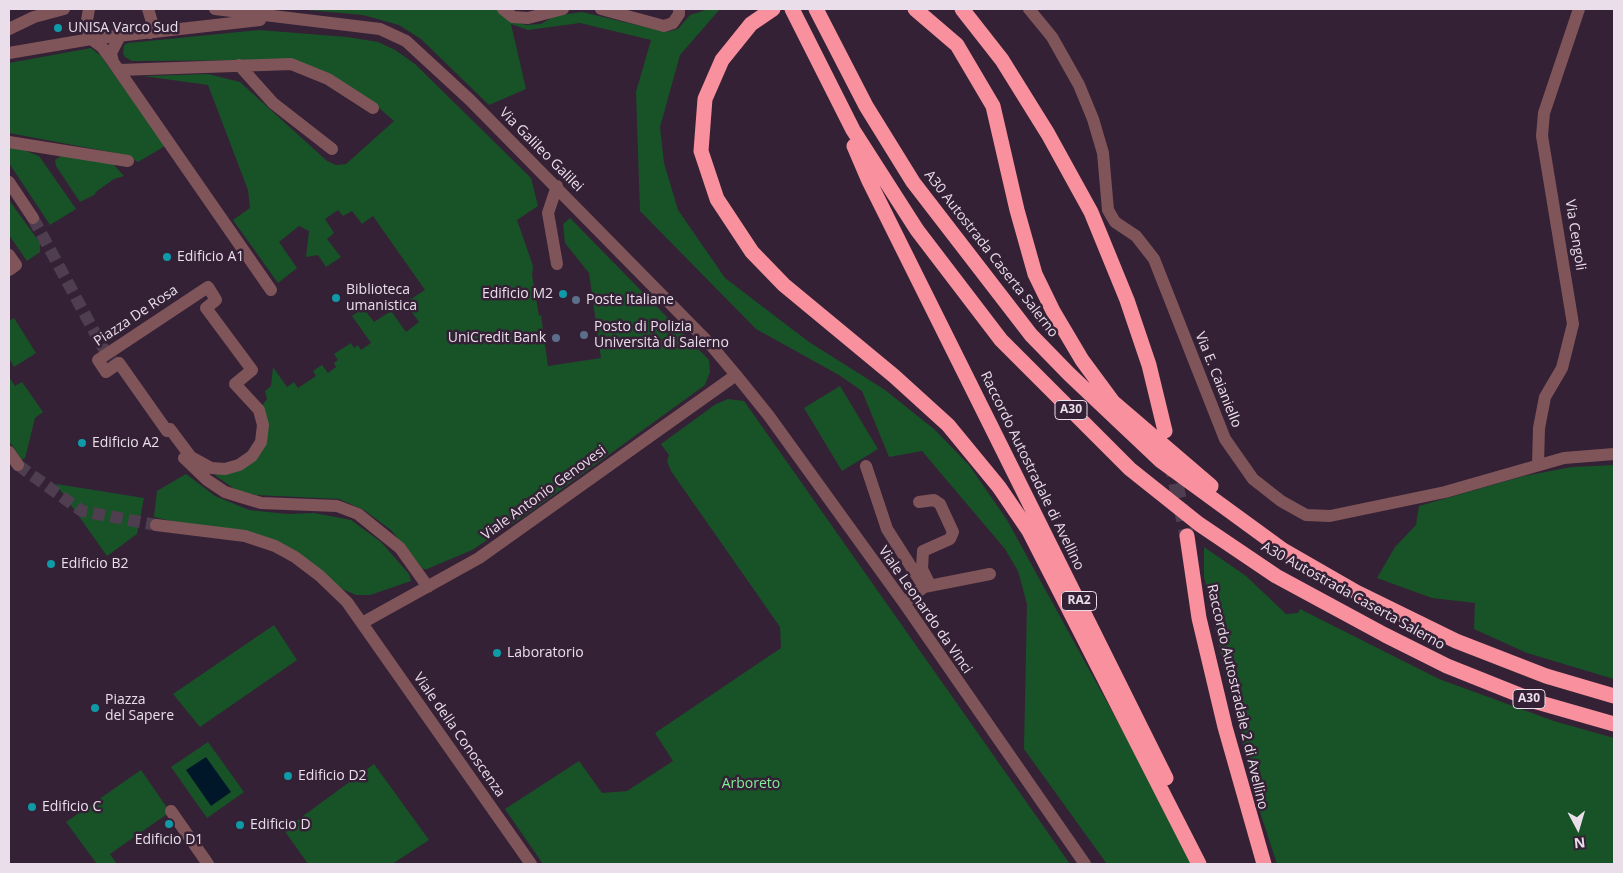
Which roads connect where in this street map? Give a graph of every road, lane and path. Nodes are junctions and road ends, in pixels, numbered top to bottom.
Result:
1 (64, 9) edge
2 (89, 9) edge
3 (148, 9) edge
4 (215, 9) edge
5 (503, 9) edge
6 (564, 9) edge
7 (601, 9) edge
8 (679, 9) edge
9 (773, 9) edge
10 (792, 9) edge
11 (816, 9) edge
12 (916, 9) edge
13 (962, 9) edge
14 (1029, 9) edge
15 (1579, 9) edge
16 (285, 19) junction
17 (9, 29) edge
18 (150, 33) junction
19 (120, 36) junction
20 (91, 39) junction
21 (9, 53) edge
22 (239, 65) junction
23 (116, 66) junction
24 (837, 101) junction
25 (373, 108) dead end
26 (9, 142) edge
27 (332, 150) dead end
28 (128, 161) dead end
29 (9, 182) edge
30 (557, 186) junction
31 (33, 218) tunnel mouth
32 (557, 264) dead end
33 (205, 288) joint
34 (271, 290) dead end
35 (736, 375) junction
36 (1165, 430) dead end
37 (173, 442) dead end
38 (9, 452) edge
39 (1614, 454) edge
40 (18, 465) tunnel mouth
41 (1538, 465) junction
42 (866, 466) dead end
43 (919, 502) dead end
44 (156, 525) tunnel mouth
45 (1259, 534) junction
46 (1187, 536) tunnel mouth
47 (990, 574) dead end
48 (927, 586) junction
49 (428, 587) junction
50 (904, 603) junction
51 (362, 623) junction
52 (1614, 696) edge
53 (1614, 724) edge
54 (171, 811) dead end
55 (208, 864) edge
56 (531, 864) edge
57 (1085, 864) edge
58 (1199, 864) edge
59 (1209, 864) edge
60 (1264, 864) edge

1 - 17 street
2 - 20 street
3 - 18 street
4 - 16 street, Via Galileo Galilei
5 - 6 street
7 - 8 street
9 - 58 highway
10 - 24 highway, A30 Autostrada Caserta Salerno / A30
11 - 45 highway, A30 Autostrada Caserta Salerno / A30
12 - 45 highway
13 - 36 highway
14 - 41 street, Via E. Caianiello
15 - 41 street, Via Cengoli
16 - 18 street, Via Galileo Galilei
16 - 30 street, Via Galileo Galilei
18 - 19 street, Via Galileo Galilei
19 - 20 street, Via Galileo Galilei
19 - 23 street
20 - 21 street, Via Galileo Galilei
20 - 23 street
22 - 23 street
22 - 25 street
22 - 27 street
23 - 34 street
24 - 53 highway, A30 Autostrada Caserta Salerno / A30
24 - 59 highway, Raccordo Autostradale di Avellino / RA2
26 - 28 street
29 - 31 street
30 - 32 street
30 - 35 street, Via Galileo Galilei
33 - 33 street, Piazza De Rosa
35 - 49 street, Viale Antonio Genovesi
35 - 50 street, Viale Leonardo da Vinci
37 - 49 street
38 - 40 street
39 - 41 street, Via E. Caianiello
42 - 48 street
43 - 48 street
44 - 51 street, Viale della Conoscenza
45 - 52 highway, A30 Autostrada Caserta Salerno / A30
46 - 60 highway, Raccordo Autostradale 2 di Avellino
47 - 48 street
48 - 50 street
49 - 51 street, Viale Antonio Genovesi
50 - 57 street, Viale Leonardo da Vinci
51 - 56 street, Viale della Conoscenza
54 - 55 street

